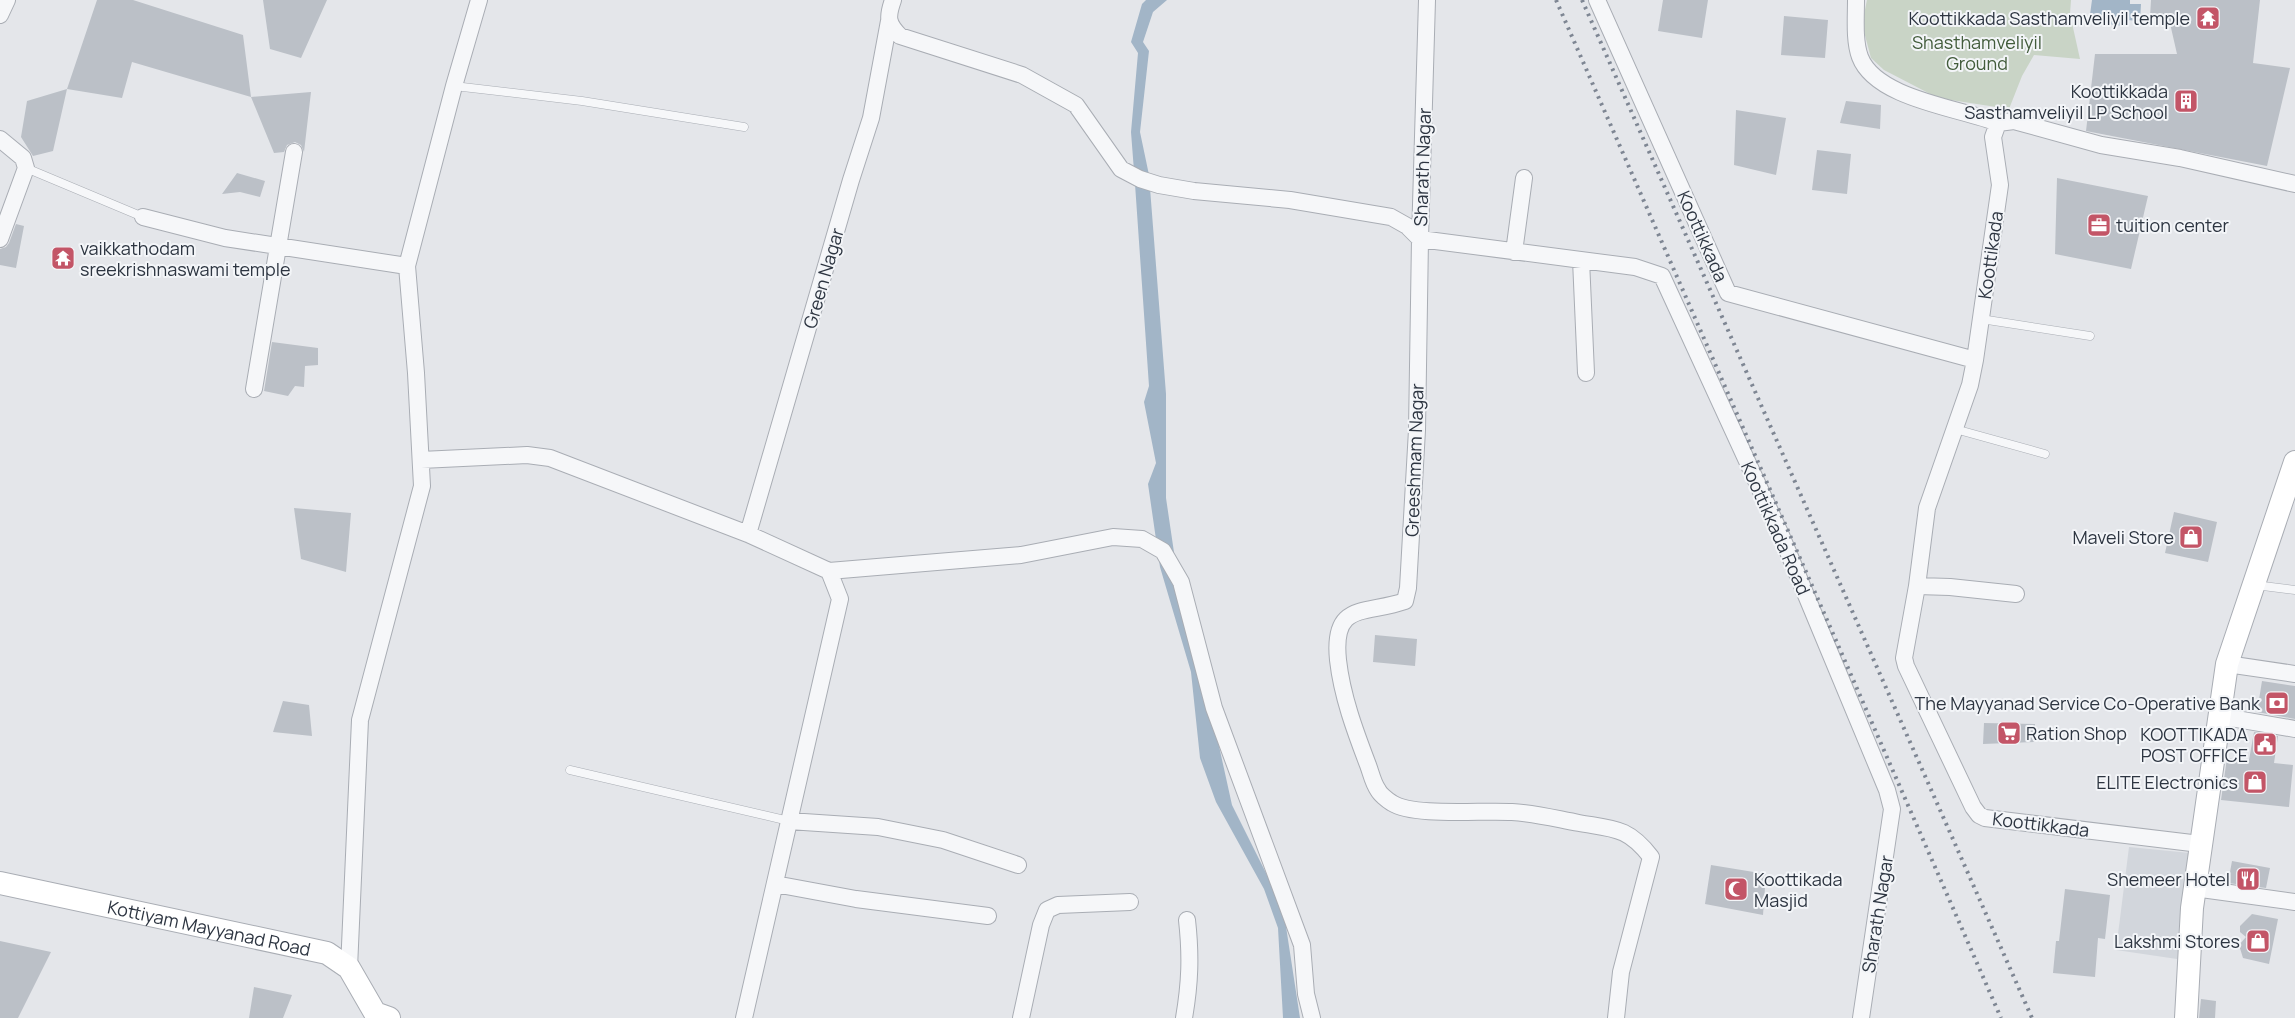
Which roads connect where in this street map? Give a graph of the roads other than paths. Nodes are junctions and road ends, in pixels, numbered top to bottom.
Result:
1 (7, 0) edge
2 (479, 0) edge
3 (893, 0) edge
4 (1427, 0) edge
5 (1597, 0) edge
6 (1856, 0) edge
7 (0, 16) edge
8 (890, 20) junction
9 (454, 86) junction
10 (1998, 123) junction
11 (744, 127) dead end
12 (0, 140) edge
13 (294, 152) dead end
14 (26, 168) junction
15 (1524, 178) dead end
16 (2295, 184) edge
17 (143, 217) joint
18 (0, 239) edge
19 (1420, 239) junction
20 (279, 246) junction
21 (1514, 252) junction
22 (1581, 260) junction
23 (407, 266) junction
24 (1635, 267) joint
25 (1981, 319) junction
26 (2090, 336) dead end
27 (1975, 360) junction
28 (1586, 373) dead end
29 (254, 389) dead end
30 (1955, 429) junction
31 (2045, 454) dead end
32 (421, 460) junction
33 (2293, 473) edge
34 (748, 534) junction
35 (829, 571) junction
36 (2253, 585) junction
37 (1917, 586) junction
38 (2295, 590) edge
39 (2016, 594) dead end
40 (2227, 664) junction
41 (2295, 674) edge
42 (2219, 716) junction
43 (2295, 729) edge
44 (570, 770) dead end
45 (1892, 809) joint
46 (789, 821) junction
47 (2200, 844) junction
48 (1018, 865) dead end
49 (0, 883) edge
50 (775, 884) junction
51 (2194, 888) junction
52 (1130, 902) dead end
53 (2295, 902) edge
54 (988, 916) dead end
55 (1187, 920) dead end
56 (350, 968) junction
57 (389, 1018) edge
58 (744, 1018) edge
59 (1021, 1018) edge
60 (1184, 1018) edge
61 (1312, 1018) edge
62 (1616, 1018) edge
63 (1861, 1018) edge
64 (2186, 1018) edge

1 - 7 street
2 - 9 street
3 - 8 street
4 - 19 street, Sharath Nagar
5 - 27 street, Koottikkada
6 - 10 street
8 - 19 street
8 - 34 street, Green Nagar
9 - 11 lane
9 - 23 street
10 - 16 street
10 - 25 street, Koottikada
12 - 14 street
13 - 20 street
14 - 17 lane
14 - 18 street
15 - 21 street
17 - 20 street
19 - 21 street, Sharath Nagar
19 - 62 street, Greeshmam Nagar
20 - 23 street
20 - 29 street
21 - 22 street, Sharath Nagar
22 - 24 street, Sharath Nagar
22 - 28 street
23 - 32 street
24 - 45 street, Koottikkada Road
25 - 26 lane
25 - 27 street, Koottikada
27 - 30 street, Koottikada
30 - 31 lane
30 - 37 street, Koottikada
32 - 34 street
32 - 56 street
33 - 36 main road
34 - 35 street
35 - 46 street
35 - 61 street
36 - 38 lane
36 - 40 main road
37 - 39 street
37 - 47 street, Koottikkada
40 - 41 street
40 - 42 main road
42 - 43 street
42 - 47 main road
44 - 46 lane
45 - 63 street, Sharath Nagar
46 - 48 street
46 - 50 street
47 - 51 main road
49 - 56 main road, Kottiyam Mayyanad Road
50 - 54 street
50 - 58 street
51 - 53 street
51 - 64 main road
52 - 59 street
55 - 60 street
56 - 57 main road, Kottiyam Mayyanad Road

